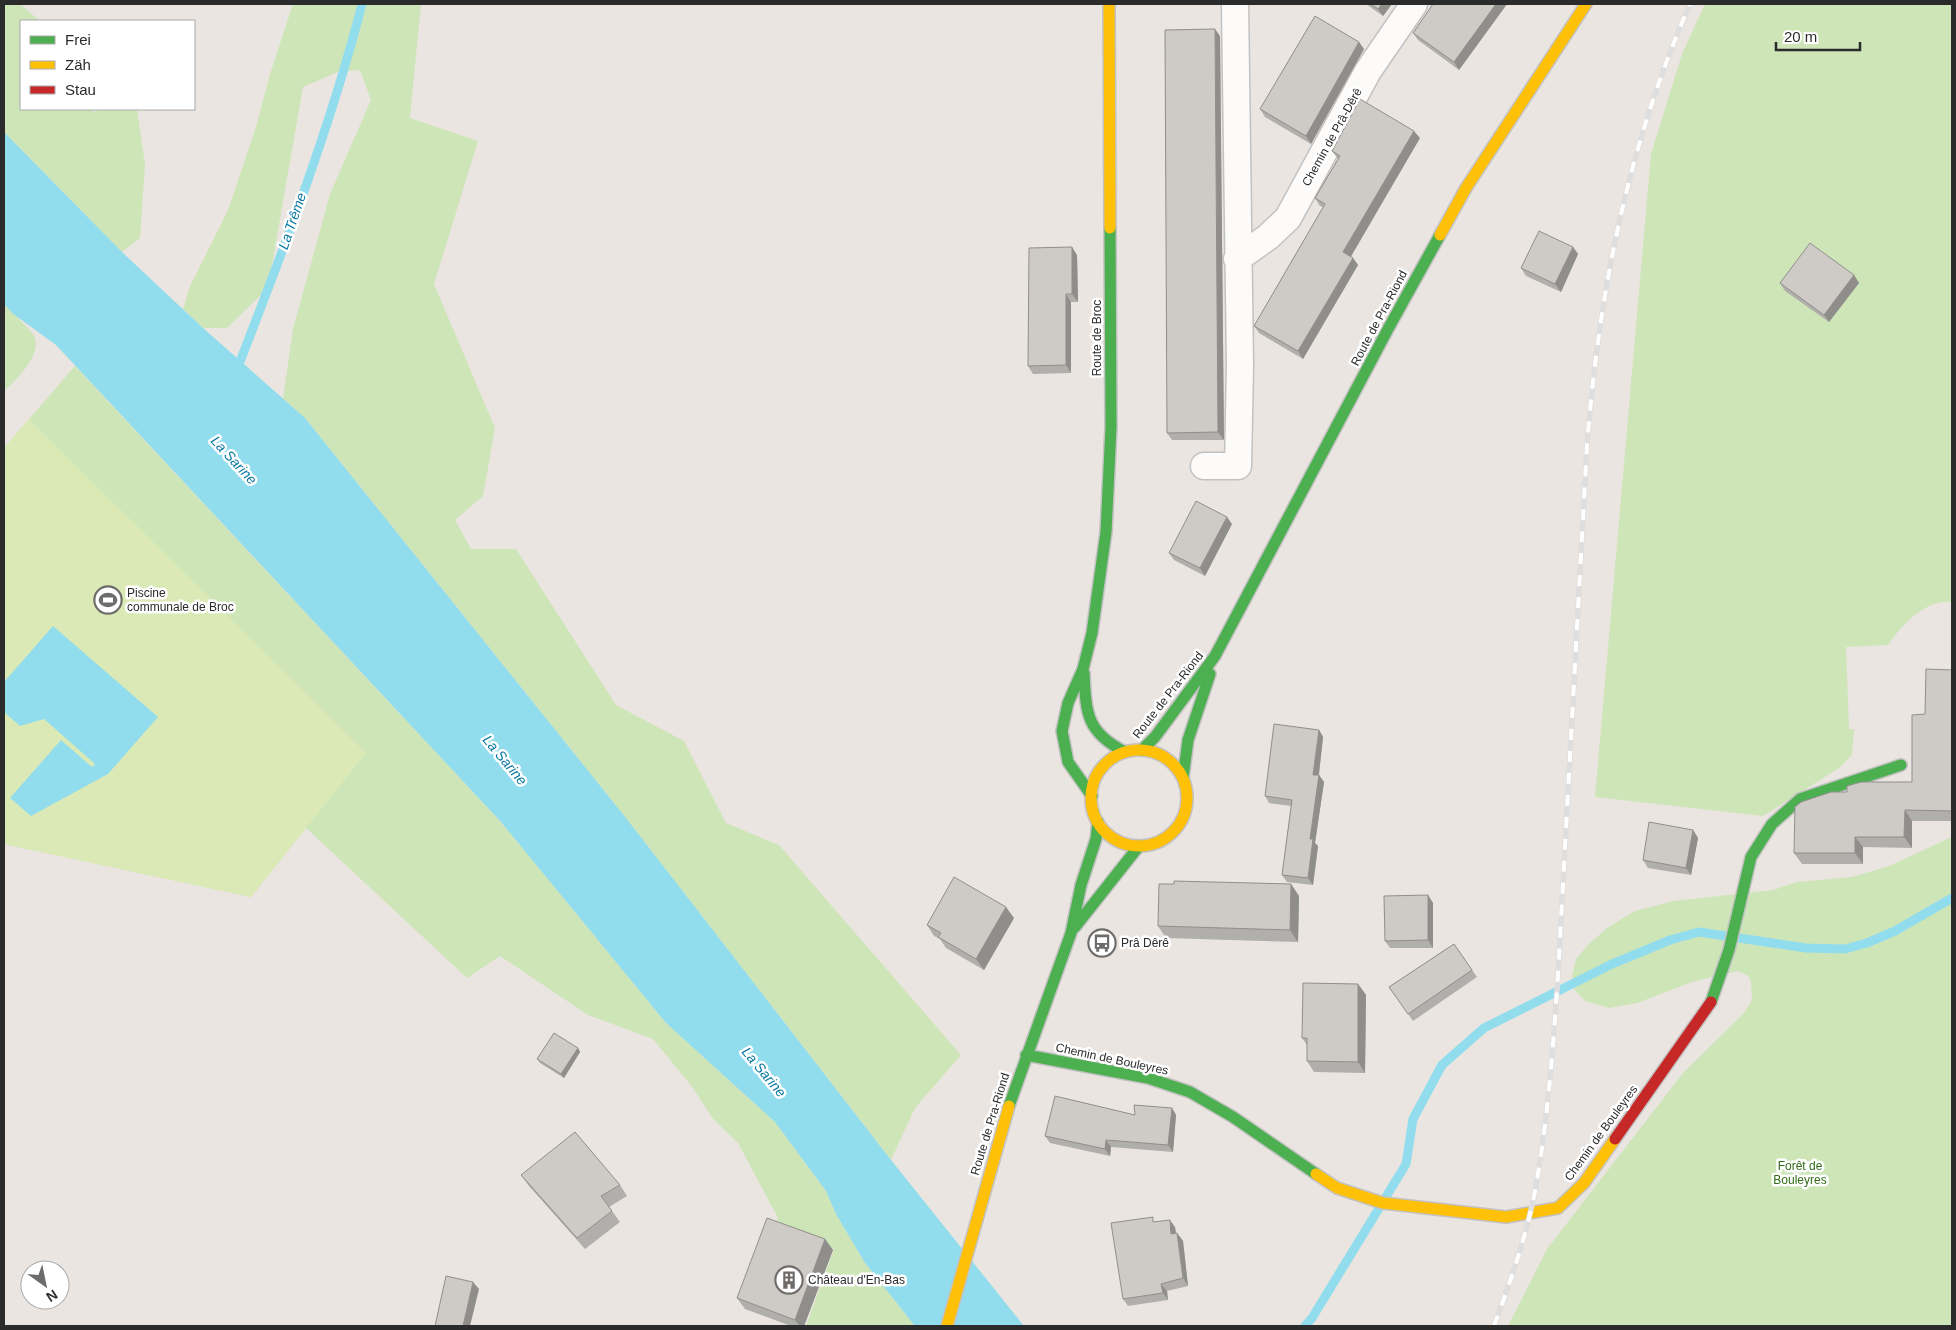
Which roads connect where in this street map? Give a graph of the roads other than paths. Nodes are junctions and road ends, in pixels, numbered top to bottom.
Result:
1 (1109, 4) edge
2 (1113, 4) edge
3 (1235, 4) edge
4 (1414, 4) edge
5 (1586, 4) edge
6 (1237, 259) junction
7 (1204, 466) dead end
8 (1215, 656) junction
9 (1083, 669) junction
10 (1142, 750) junction
11 (1125, 752) junction
12 (1901, 765) dead end
13 (1183, 778) junction
14 (1092, 796) junction
15 (1098, 822) junction
16 (1139, 846) junction
17 (1071, 933) junction
18 (1026, 1055) junction
19 (947, 1326) edge

1 - 2 street
1 - 9 main road, Route de Broc
3 - 6 street
4 - 6 street, Chemin de Prâ-Dêrê
5 - 8 main road, Route de Pra-Riond
6 - 7 street
8 - 10 main road, Route de Pra-Riond
8 - 13 main road, Route de Pra-Riond
9 - 11 main road, Route de Broc
9 - 14 main road, Route de Broc
10 - 11 main road, Route de Pra-Riond
10 - 13 main road, Route de Pra-Riond
11 - 14 main road, Route de Pra-Riond
12 - 18 main road, Chemin de Bouleyres
13 - 16 main road, Route de Pra-Riond
14 - 15 main road, Route de Pra-Riond
15 - 16 main road
15 - 17 main road, Route de Pra-Riond
16 - 17 main road, Route de Pra-Riond
17 - 18 main road, Route de Pra-Riond
18 - 19 main road, Route de Pra-Riond

